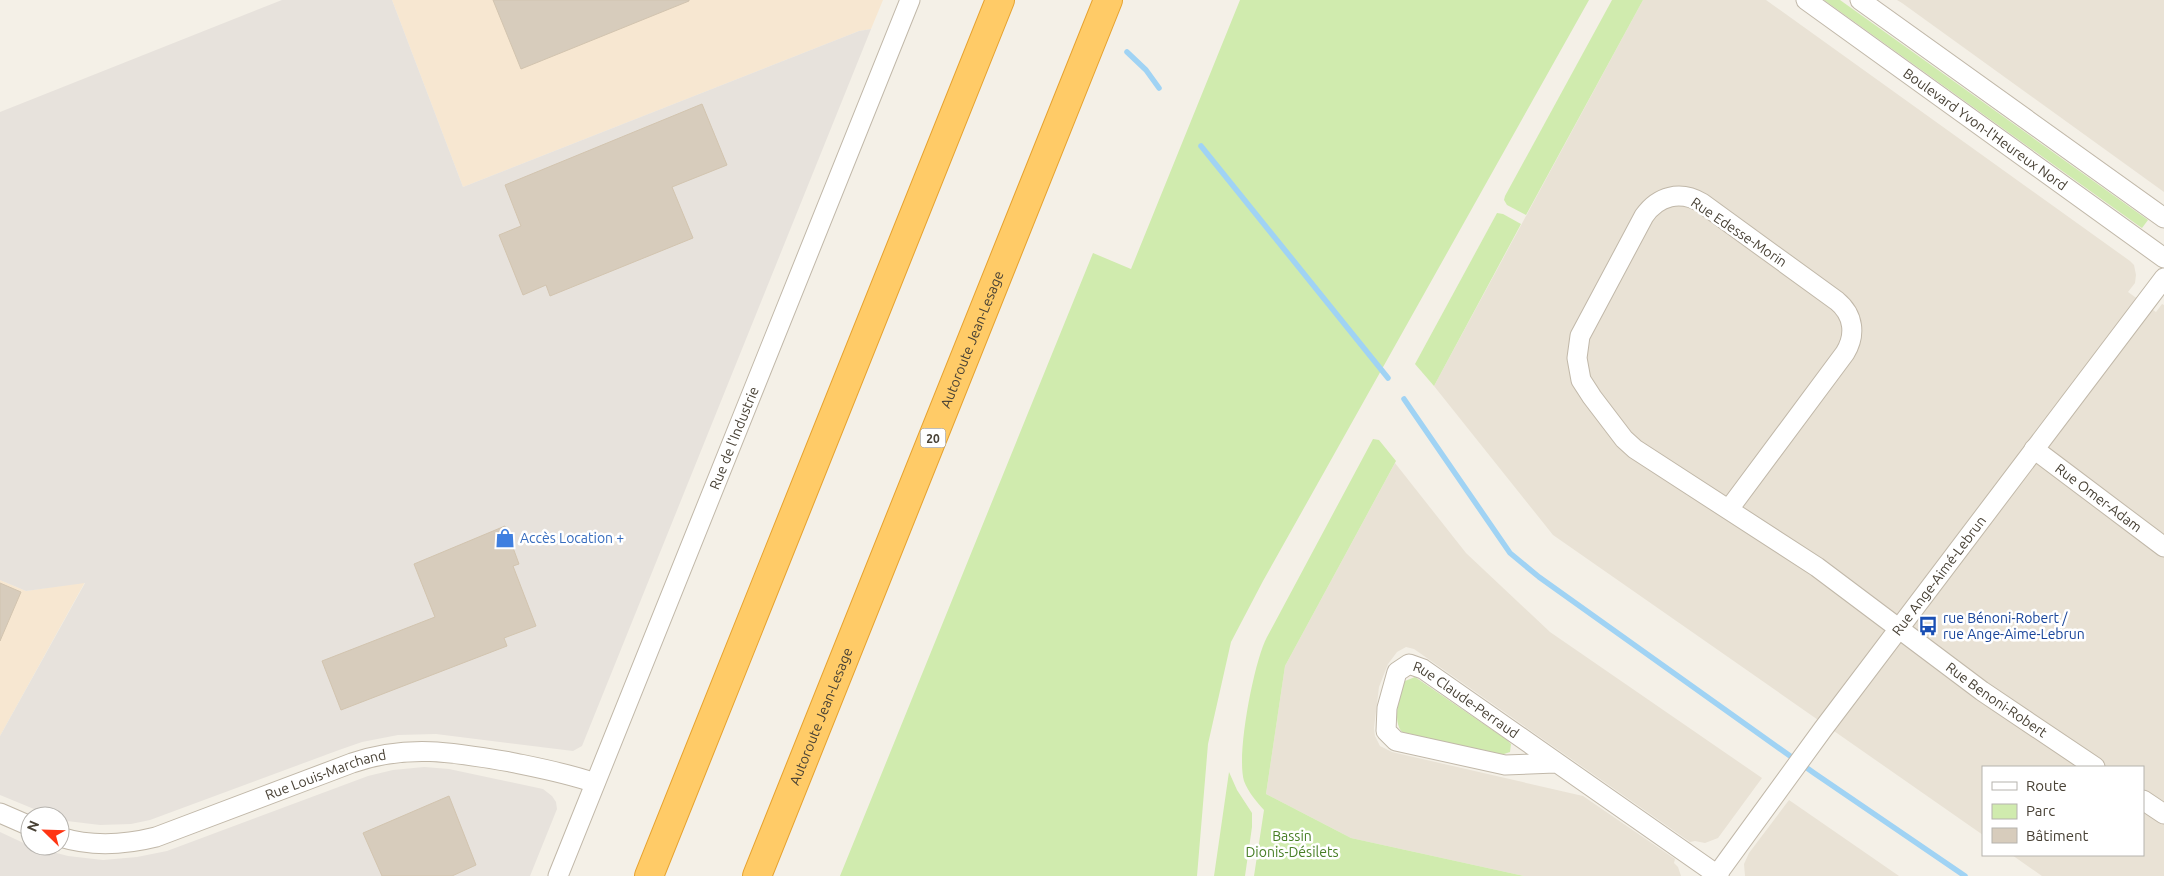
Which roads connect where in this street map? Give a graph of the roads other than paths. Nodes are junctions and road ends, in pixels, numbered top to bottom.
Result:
1 (910, 0) edge
2 (1000, 0) edge
3 (1108, 0) edge
4 (1806, 0) edge
5 (1860, 0) edge
6 (2164, 218) edge
7 (2164, 258) edge
8 (2164, 278) edge
9 (2034, 449) junction
10 (1729, 510) junction
11 (2164, 547) edge
12 (1900, 630) junction
13 (1555, 762) junction
14 (2094, 766) edge
15 (595, 783) junction
16 (2144, 801) edge
17 (0, 813) edge
18 (2164, 814) edge
19 (20, 822) edge
20 (70, 839) edge
21 (558, 876) edge
22 (649, 876) edge
23 (757, 876) edge
24 (1717, 876) edge

1 - 15 street, Rue de l'Industrie
2 - 22 highway
3 - 23 highway, Autoroute Jean-Lesage / 20
4 - 7 street, Boulevard Yvon-l'Heureux Nord
5 - 6 street
8 - 9 street, Rue Ange-Aimé-Lebrun
9 - 11 street, Rue Omer-Adam
9 - 12 street, Rue Ange-Aimé-Lebrun
10 - 10 street, Rue Edesse-Morin
10 - 12 street, Rue Edesse-Morin
12 - 14 street, Rue Benoni-Robert
12 - 24 street, Rue Ange-Aimé-Lebrun
13 - 13 street, Rue Claude-Perraud
13 - 24 street, Rue Claude-Perraud
15 - 20 street, Rue Louis-Marchand
15 - 21 street, Rue de l'Industrie
16 - 18 street
17 - 19 street

